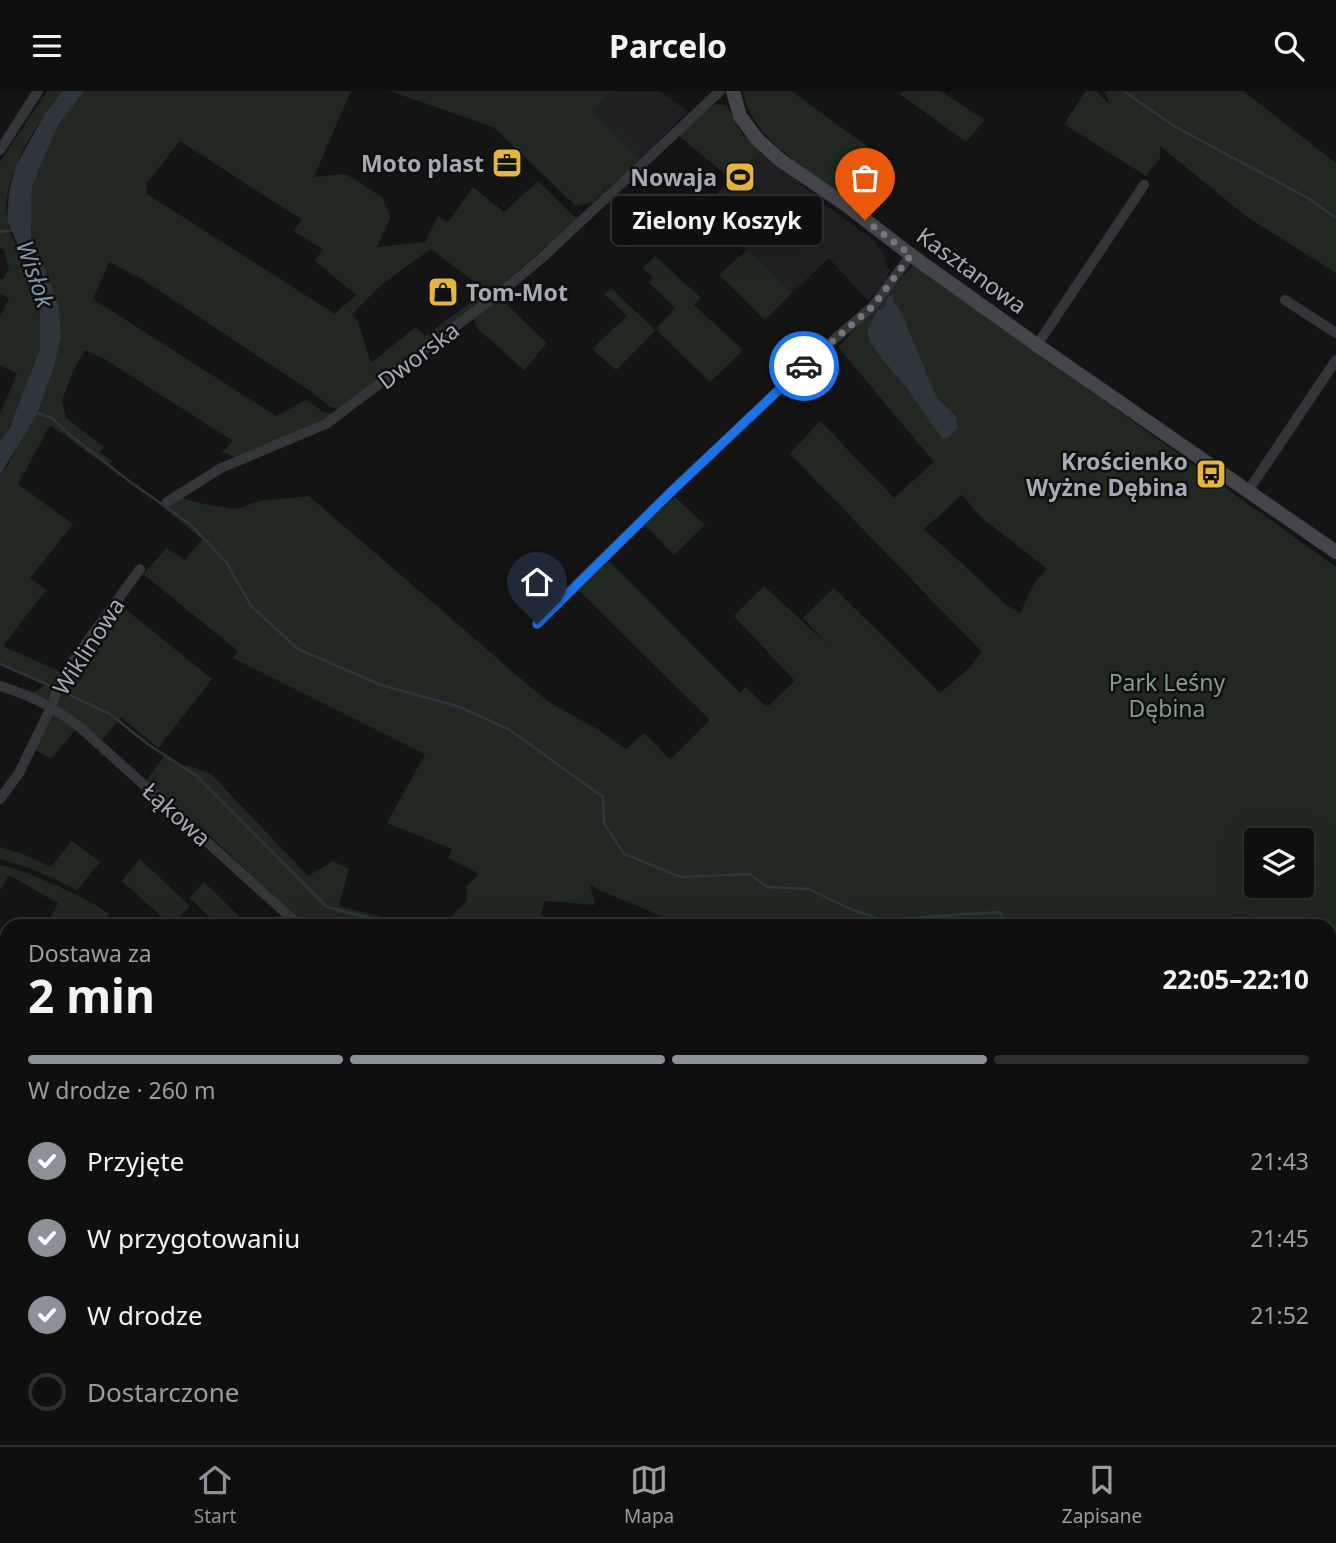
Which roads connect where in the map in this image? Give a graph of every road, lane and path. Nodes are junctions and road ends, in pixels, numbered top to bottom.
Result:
1 (38, 91) edge
2 (720, 91) edge
3 (733, 91) edge
4 (0, 150) edge
5 (1144, 185) dead end
6 (911, 255) junction
7 (1285, 300) dead end
8 (1336, 334) edge
9 (1037, 345) junction
10 (1336, 360) edge
11 (1248, 491) junction
12 (167, 502) dead end
13 (1336, 552) edge
14 (140, 569) dead end
15 (537, 624) dead end
16 (0, 686) edge
17 (55, 696) junction
18 (0, 799) edge
19 (292, 919) edge

1 - 4 street
2 - 12 street, Dworska
3 - 6 street, Kasztanowa
5 - 9 street, Kasztanowa
6 - 9 street, Kasztanowa
6 - 15 street
7 - 8 street
9 - 11 street, Kasztanowa
10 - 11 street
11 - 13 street, Kasztanowa
14 - 17 street, Wiklinowa
16 - 17 street, Łąkowa
17 - 18 street, Wiklinowa
17 - 19 street, Łąkowa

